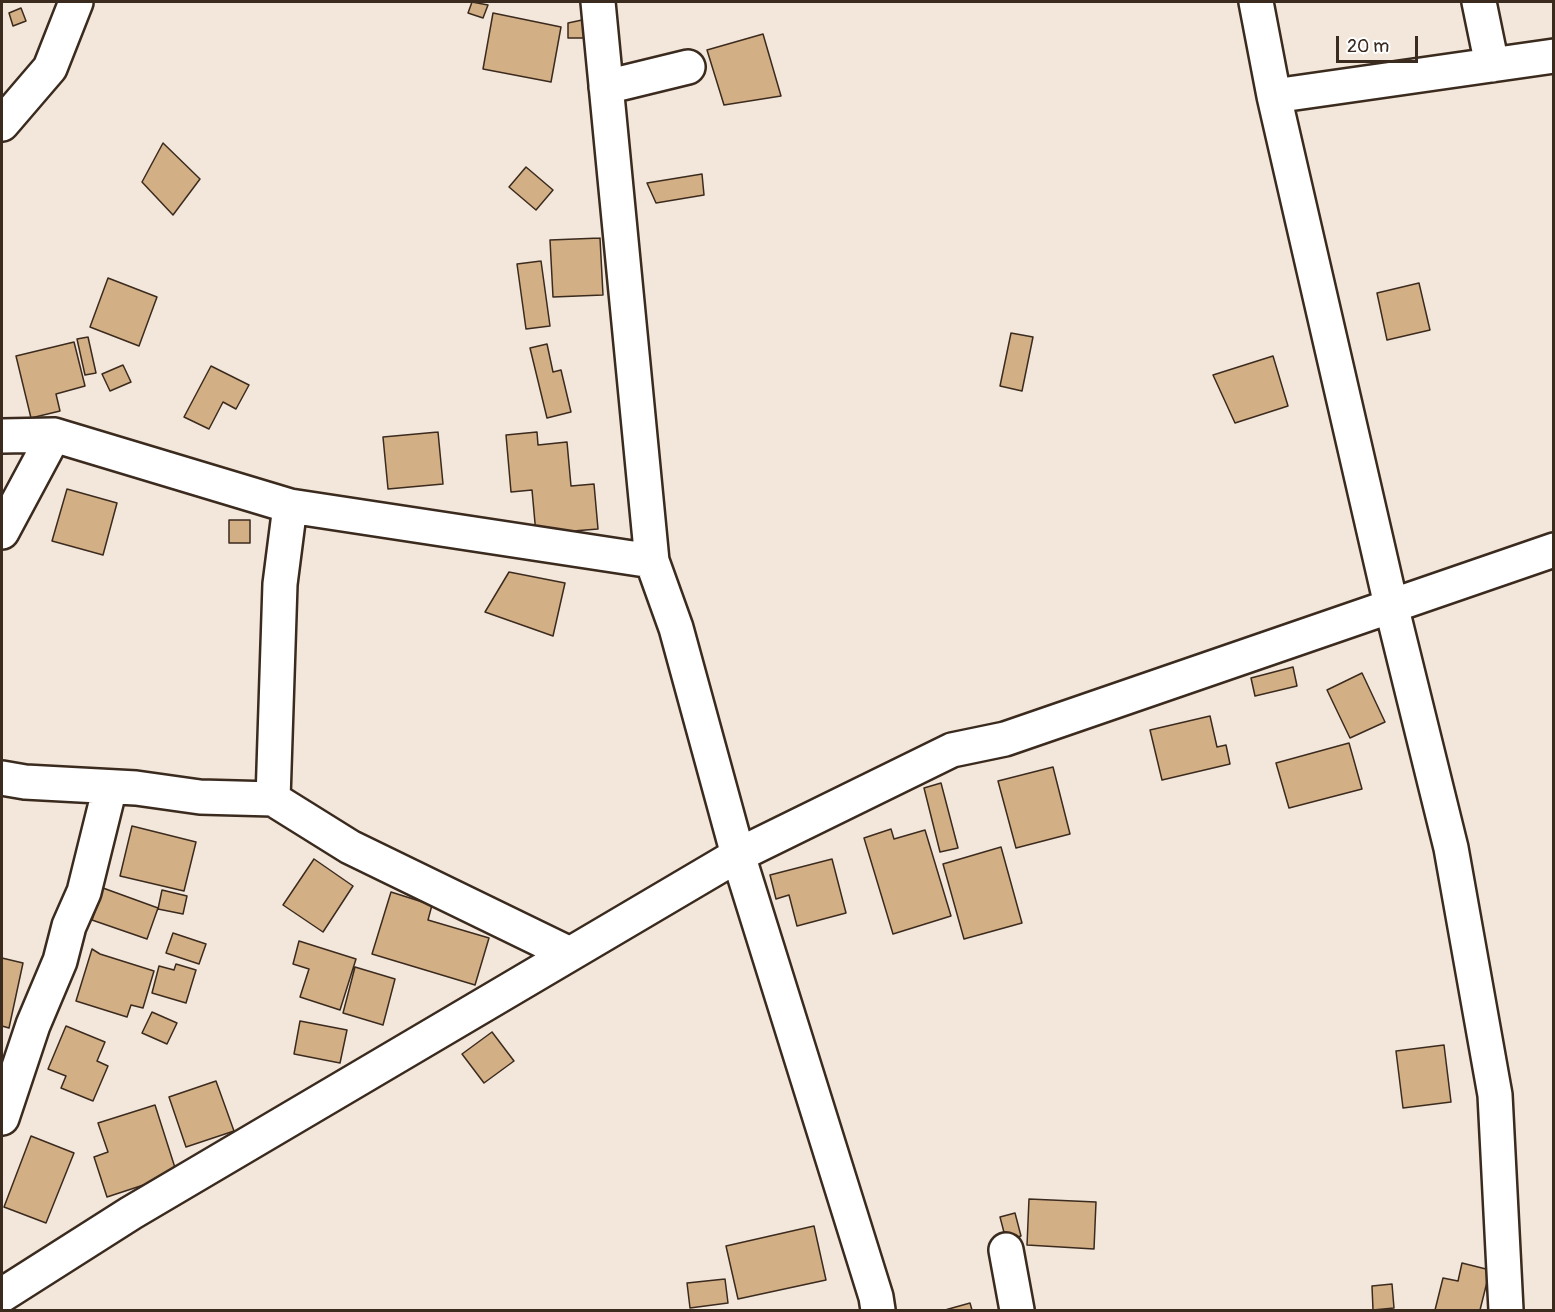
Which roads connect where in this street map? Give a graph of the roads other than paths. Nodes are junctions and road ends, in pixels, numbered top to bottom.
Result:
1 (69, 2) edge
2 (76, 2) edge
3 (598, 2) edge
4 (1256, 2) edge
5 (1479, 2) edge
6 (1554, 56) edge
7 (1492, 65) junction
8 (688, 67) dead end
9 (606, 87) junction
10 (1274, 96) junction
11 (2, 118) edge
12 (2, 124) edge
13 (2, 435) edge
14 (54, 435) junction
15 (290, 506) junction
16 (2, 532) edge
17 (1554, 550) edge
18 (652, 561) junction
19 (1391, 605) junction
20 (2, 778) edge
21 (110, 787) junction
22 (273, 799) junction
23 (738, 855) junction
24 (570, 954) junction
25 (33, 1025) junction
26 (2, 1032) edge
27 (2, 1118) edge
28 (1006, 1250) dead end
29 (2, 1295) edge
30 (878, 1311) edge
31 (1017, 1311) edge
32 (1506, 1311) edge

1 - 11 street
2 - 12 street
3 - 9 street
4 - 10 street
5 - 7 street
6 - 7 street
7 - 10 street
8 - 9 street
9 - 18 street
10 - 19 street
13 - 14 street
14 - 15 street
14 - 16 street
15 - 18 street
15 - 22 street
17 - 19 street
18 - 23 street
19 - 23 street
19 - 32 street
20 - 21 street
21 - 22 street
21 - 25 street
22 - 24 street
23 - 24 street
23 - 30 street
24 - 29 street
25 - 26 street
25 - 27 street
28 - 31 street

